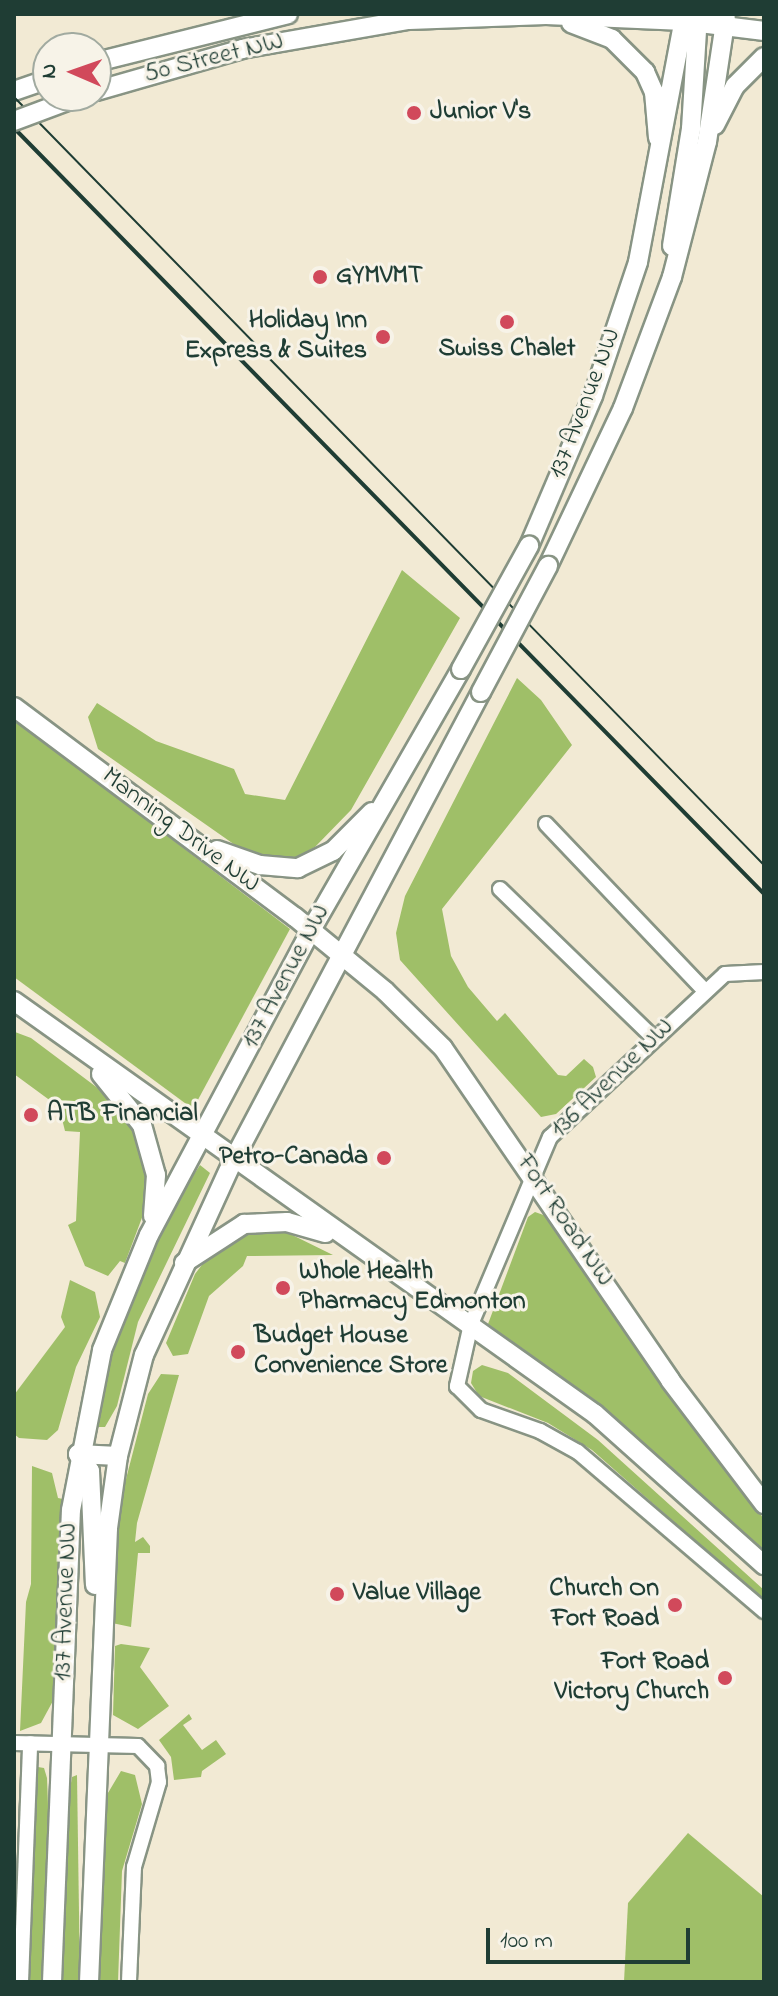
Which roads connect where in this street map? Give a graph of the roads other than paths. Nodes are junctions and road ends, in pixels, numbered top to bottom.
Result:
1 (288, 14) edge
2 (546, 15) edge
3 (692, 18) edge
4 (723, 18) edge
5 (764, 31) edge
6 (764, 57) edge
7 (112, 58) edge
8 (112, 86) edge
9 (38, 112) edge
10 (14, 121) edge
11 (707, 142) junction
12 (661, 165) junction
13 (672, 277) junction
14 (14, 707) edge
15 (386, 799) junction
16 (546, 824) dead end
17 (199, 843) junction
18 (500, 889) dead end
19 (311, 930) junction
20 (344, 957) junction
21 (764, 972) edge
22 (704, 990) junction
23 (14, 1001) edge
24 (654, 1038) junction
25 (79, 1049) junction
26 (201, 1137) junction
27 (233, 1161) junction
28 (534, 1174) junction
29 (149, 1235) junction
30 (339, 1236) junction
31 (182, 1264) junction
32 (471, 1324) junction
33 (78, 1454) junction
34 (118, 1456) junction
35 (764, 1504) edge
36 (764, 1565) edge
37 (764, 1611) edge
38 (100, 1664) junction
39 (14, 1743) edge
40 (30, 1743) junction
41 (62, 1745) junction
42 (98, 1746) junction
43 (21, 1982) edge
44 (52, 1982) edge
45 (89, 1982) edge
46 (129, 1982) edge

1 - 7 main road, 50 Street NW
2 - 3 main road, 50 Street NW
2 - 8 main road, 50 Street NW
2 - 12 main road
3 - 4 main road, 50 Street NW
3 - 12 main road, 137 Avenue NW
3 - 13 main road
4 - 5 main road, 50 Street NW
4 - 11 main road, 137 Avenue NW
6 - 11 main road
9 - 10 main road, bridge
11 - 13 main road, 137 Avenue NW
12 - 15 main road, 137 Avenue NW, bridge
13 - 20 main road, 137 Avenue NW, bridge
14 - 17 main road, Manning Drive NW
15 - 17 main road
15 - 19 main road, 137 Avenue NW
16 - 22 street
17 - 19 main road, Manning Drive NW
18 - 24 street
19 - 20 main road, Manning Drive NW
19 - 26 main road, 137 Avenue NW
20 - 27 main road, 137 Avenue NW
20 - 28 main road, Fort Road NW
21 - 22 street, 136 Avenue NW
22 - 24 street, 136 Avenue NW
23 - 25 main road
24 - 28 street, 136 Avenue NW
25 - 26 main road
25 - 29 main road
26 - 27 main road
26 - 29 main road, 137 Avenue NW
27 - 30 main road
27 - 31 main road, 137 Avenue NW
28 - 32 street, 136 Avenue NW
28 - 35 main road, Fort Road NW
29 - 33 main road, 137 Avenue NW
30 - 31 main road
30 - 32 main road
31 - 34 main road, 137 Avenue NW
32 - 36 main road
32 - 37 street
33 - 34 main road
33 - 38 main road
33 - 41 main road, 137 Avenue NW
34 - 38 main road, 137 Avenue NW
38 - 42 main road, 137 Avenue NW
39 - 40 street
40 - 41 street
40 - 43 street
41 - 42 street
41 - 44 main road, 137 Avenue NW
42 - 45 main road, 137 Avenue NW
42 - 46 street

